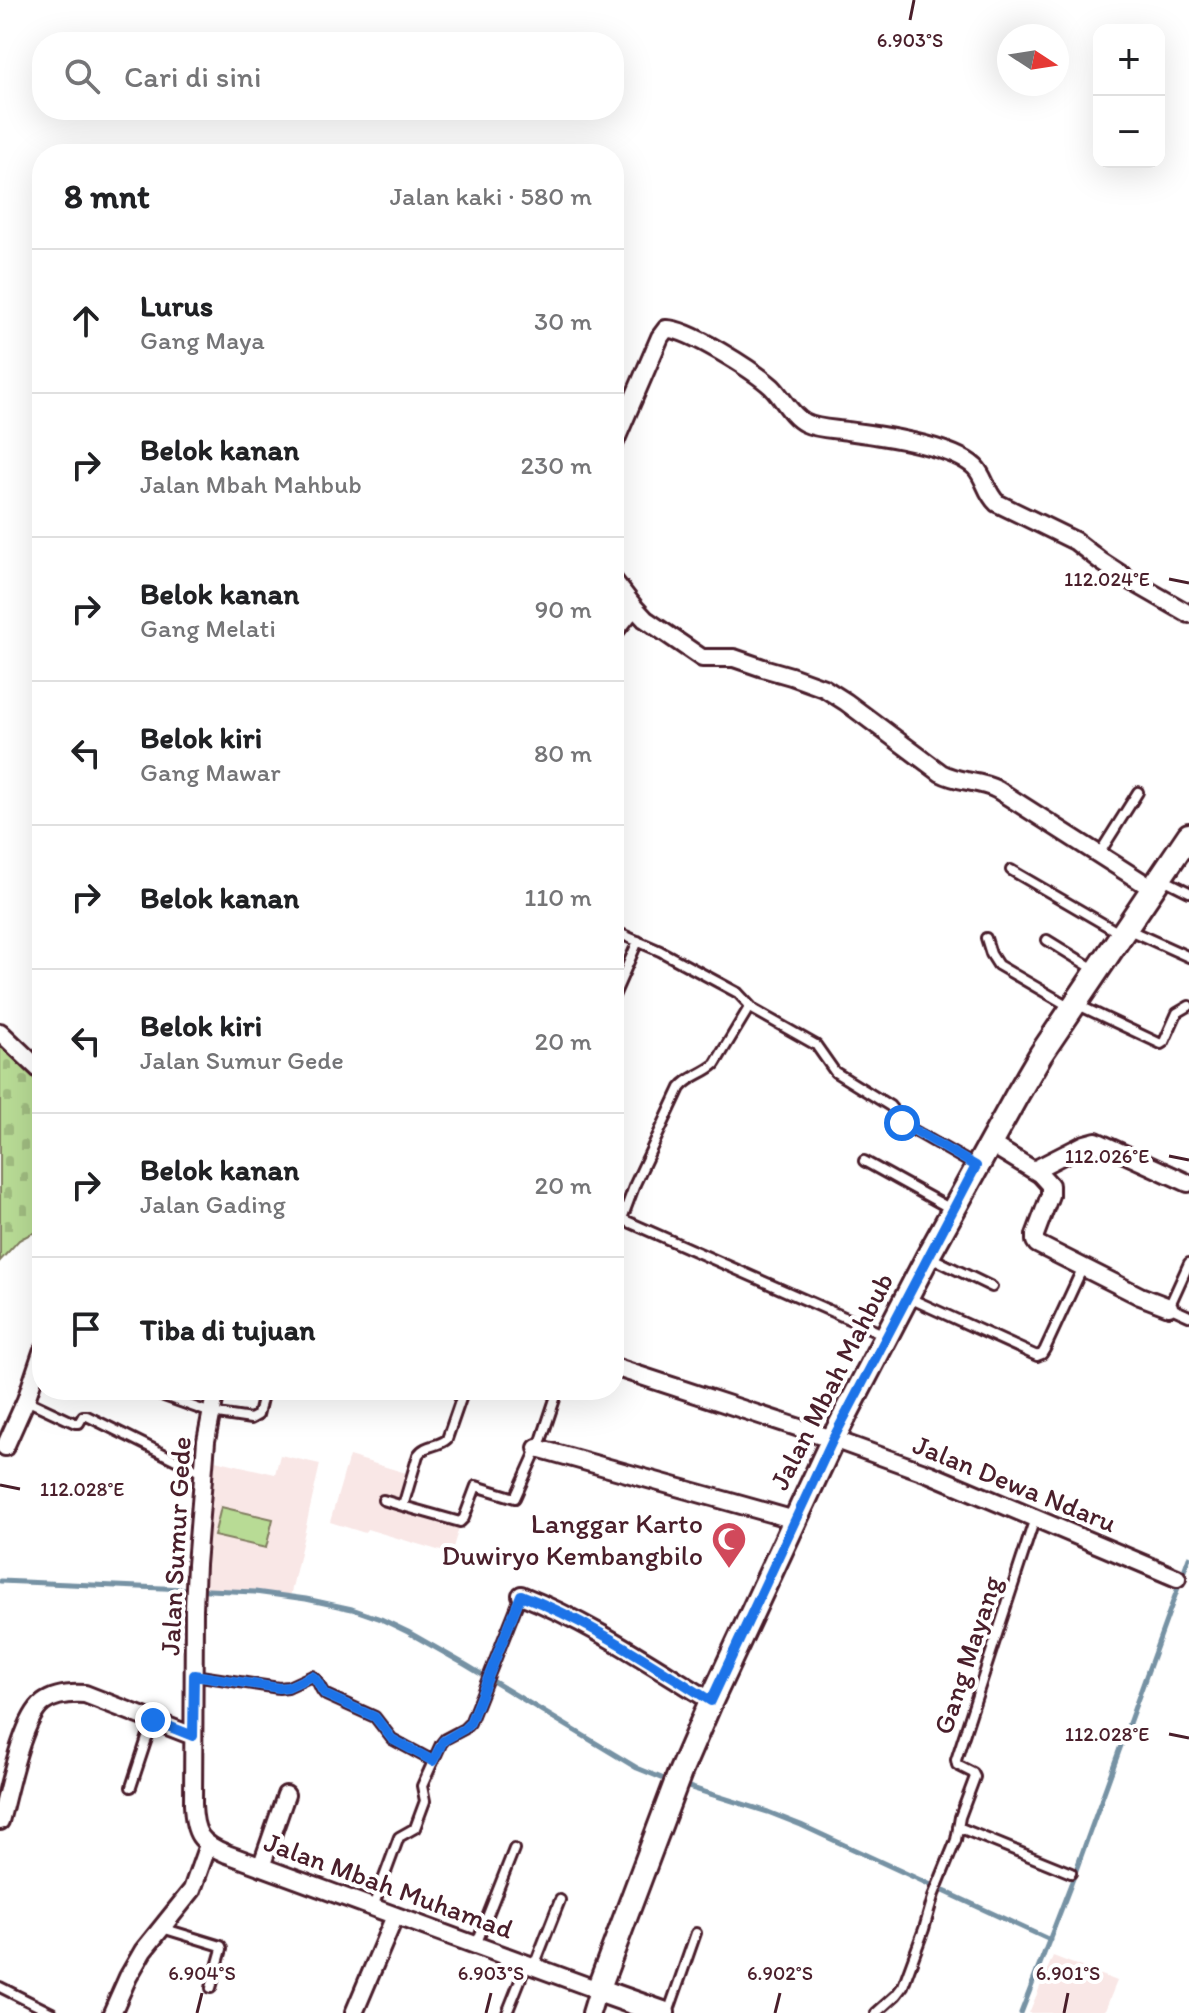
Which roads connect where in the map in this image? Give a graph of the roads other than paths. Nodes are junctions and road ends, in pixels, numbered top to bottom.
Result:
1 (624, 421) edge
2 (624, 594) edge
3 (634, 607) junction
4 (1189, 614) edge
5 (624, 620) edge
6 (1138, 792) dead end
7 (1189, 836) edge
8 (1099, 854) junction
9 (1011, 870) dead end
10 (1157, 883) junction
11 (1189, 892) edge
12 (1124, 932) junction
13 (624, 935) edge
14 (986, 938) dead end
15 (1047, 940) dead end
16 (638, 941) junction
17 (1189, 957) edge
18 (1097, 971) junction
19 (624, 973) edge
20 (750, 1006) junction
21 (1074, 1006) junction
22 (1189, 1006) edge
23 (0, 1033) edge
24 (32, 1063) edge
25 (989, 1143) junction
26 (864, 1161) dead end
27 (976, 1166) junction
28 (1034, 1170) junction
29 (1188, 1183) edge
30 (952, 1210) junction
31 (624, 1214) edge
32 (624, 1220) edge
33 (928, 1256) junction
34 (1189, 1263) edge
35 (1083, 1267) junction
36 (992, 1287) dead end
37 (906, 1296) junction
38 (1169, 1307) junction
39 (1189, 1316) edge
40 (886, 1335) junction
41 (624, 1370) edge
42 (32, 1382) edge
43 (26, 1400) junction
44 (175, 1400) edge
45 (214, 1400) edge
46 (262, 1400) edge
47 (461, 1400) edge
48 (554, 1400) edge
49 (211, 1413) junction
50 (833, 1439) junction
51 (5, 1447) dead end
52 (537, 1448) junction
53 (203, 1473) junction
54 (383, 1500) dead end
55 (403, 1506) junction
56 (1035, 1517) junction
57 (795, 1520) junction
58 (1177, 1578) dead end
59 (521, 1595) joint
60 (194, 1675) junction
61 (711, 1701) junction
62 (153, 1720) junction
63 (193, 1736) junction
64 (433, 1761) junction
65 (131, 1787) dead end
66 (286, 1795) dead end
67 (0, 1821) edge
68 (958, 1827) junction
69 (208, 1845) junction
70 (514, 1849) dead end
71 (261, 1867) junction
72 (1071, 1873) dead end
73 (560, 1900) dead end
74 (373, 1907) junction
75 (395, 1916) junction
76 (162, 1928) junction
77 (696, 1933) dead end
78 (476, 1945) junction
79 (530, 1965) junction
80 (0, 1987) edge
81 (211, 1988) dead end
82 (598, 1990) junction
83 (52, 2013) edge
84 (112, 2013) edge
85 (354, 2013) edge
86 (507, 2013) edge
87 (591, 2013) edge
88 (665, 2013) edge
89 (876, 2013) edge

1 - 4 street
2 - 3 street
3 - 5 street
3 - 8 street
6 - 8 lane
7 - 10 street, Jalan Mbah Mahbub
8 - 10 street
9 - 12 lane
10 - 11 lane
10 - 12 street, Jalan Mbah Mahbub
12 - 17 lane
12 - 18 street, Jalan Mbah Mahbub
13 - 16 lane
14 - 21 lane
15 - 18 lane
16 - 19 lane
16 - 20 lane
18 - 21 street, Jalan Mbah Mahbub
20 - 27 lane
20 - 31 lane
21 - 22 lane
21 - 25 street, Jalan Mbah Mahbub
23 - 24 street
25 - 27 street, Jalan Mbah Mahbub
25 - 28 street
26 - 30 lane
27 - 30 street, Jalan Mbah Mahbub
28 - 29 street
28 - 35 street
30 - 33 street, Jalan Mbah Mahbub
32 - 40 lane
33 - 36 lane
33 - 37 street, Jalan Mbah Mahbub
34 - 38 lane
35 - 37 lane
35 - 38 street
37 - 40 street, Jalan Mbah Mahbub
38 - 39 lane
40 - 50 street, Jalan Mbah Mahbub
41 - 50 street, Jalan Dewa Ndaru
42 - 43 street
43 - 51 street
43 - 53 lane
44 - 49 lane
45 - 49 street, Jalan Sumur Gede
46 - 49 lane
47 - 55 lane
48 - 52 lane
49 - 53 street, Jalan Sumur Gede
50 - 56 street, Jalan Dewa Ndaru
50 - 57 street, Jalan Mbah Mahbub
52 - 55 lane
52 - 57 street
53 - 60 street, Jalan Sumur Gede
54 - 55 lane
56 - 58 street, Jalan Dewa Ndaru
56 - 68 lane, Gang Mayang
57 - 61 street, Jalan Mbah Mahbub
59 - 61 street
59 - 64 lane
60 - 63 street, Jalan Sumur Gede
60 - 64 lane
61 - 82 street, Jalan Mbah Mahbub
62 - 63 street
62 - 65 lane
62 - 67 street
63 - 69 street, Jalan Sumur Gede
64 - 74 lane
66 - 71 street
68 - 72 lane
68 - 89 lane, Gang Mayang
69 - 71 street, Jalan Mbah Muhamad
69 - 76 street
70 - 78 lane
71 - 74 street, Jalan Mbah Muhamad
73 - 79 lane
74 - 75 street, Jalan Mbah Muhamad
75 - 78 street, Jalan Mbah Muhamad
75 - 85 street
76 - 81 lane
76 - 84 street
77 - 88 lane
78 - 79 street, Jalan Mbah Muhamad
79 - 82 street, Jalan Mbah Muhamad
79 - 86 lane
80 - 83 lane
82 - 87 street
82 - 88 street

